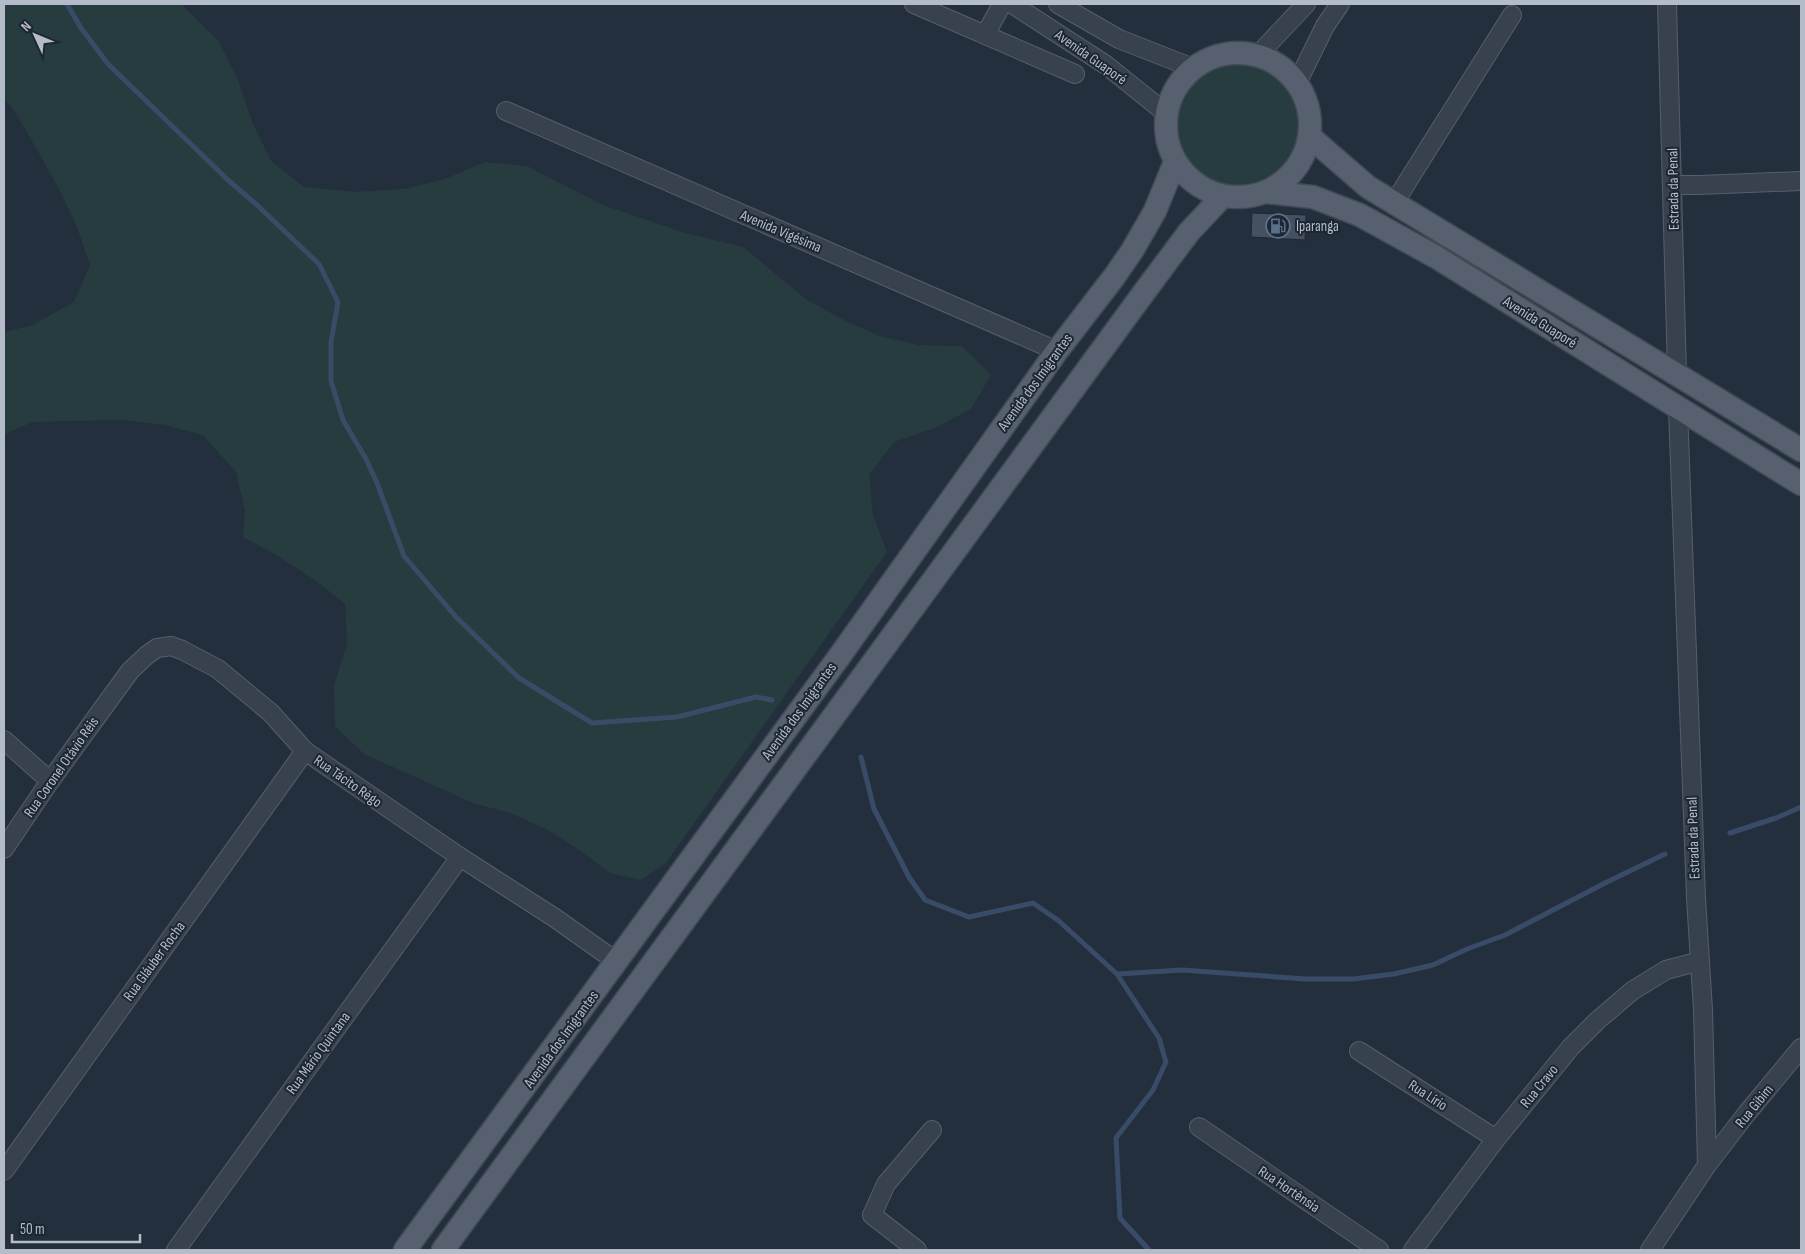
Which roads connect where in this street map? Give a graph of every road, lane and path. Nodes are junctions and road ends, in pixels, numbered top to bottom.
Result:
1 (914, 4) edge
2 (1002, 4) edge
3 (1012, 4) edge
4 (1058, 4) edge
5 (1306, 4) edge
6 (1340, 4) edge
7 (1666, 4) edge
8 (1512, 15) dead end
9 (985, 35) junction
10 (1258, 55) junction
11 (1193, 68) junction
12 (1074, 74) dead end
13 (1297, 83) junction
14 (506, 111) dead end
15 (1167, 114) junction
16 (1309, 136) junction
17 (1175, 162) junction
18 (1801, 181) edge
19 (1673, 185) junction
20 (1265, 192) junction
21 (1223, 196) junction
22 (1394, 202) junction
23 (1057, 351) junction
24 (1677, 374) junction
25 (1678, 408) junction
26 (1801, 450) edge
27 (1801, 484) edge
28 (102, 710) joint
29 (4, 740) edge
30 (304, 751) junction
31 (50, 781) junction
32 (4, 849) edge
33 (460, 856) junction
34 (617, 962) junction
35 (1700, 962) junction
36 (1801, 1048) edge
37 (1359, 1051) dead end
38 (1199, 1128) dead end
39 (932, 1130) dead end
40 (1496, 1139) junction
41 (1707, 1165) junction
42 (4, 1172) edge
43 (181, 1248) edge
44 (405, 1250) edge
45 (443, 1250) edge
46 (918, 1250) edge
47 (1379, 1250) edge
48 (1413, 1250) edge
49 (1650, 1250) edge

1 - 9 street
2 - 9 street
3 - 15 street, Avenida Guaporé
4 - 11 street, Avenida Guaporé
5 - 10 street
6 - 13 street
7 - 19 street, Estrada da Penal
8 - 22 street
9 - 12 street
10 - 11 main road
10 - 13 main road
11 - 15 main road
13 - 16 main road
14 - 23 street, Avenida Vigésima
15 - 17 main road
16 - 20 main road
16 - 22 main road, Avenida Guaporé
17 - 21 main road
17 - 23 main road, Avenida dos Imigrantes
18 - 19 street
19 - 24 street, Estrada da Penal
20 - 21 main road
20 - 25 main road, Avenida Guaporé
21 - 45 main road, Avenida dos Imigrantes
22 - 24 main road, Avenida Guaporé
23 - 34 main road, Avenida dos Imigrantes
24 - 26 main road, Avenida Guaporé
25 - 27 main road, Avenida Guaporé
25 - 35 street, Estrada da Penal
28 - 30 street, Rua Tácito Rêgo
28 - 31 street, Rua Coronel Otávio Réis
29 - 31 street
30 - 33 street, Rua Tácito Rêgo
30 - 42 street, Rua Gláuber Rocha
31 - 32 street, Rua Coronel Otávio Réis
33 - 34 street, Rua Tácito Rêgo
33 - 43 street, Rua Mário Quintana
34 - 44 main road, Avenida dos Imigrantes
35 - 40 street, Rua Cravo
35 - 41 street, Estrada da Penal
36 - 41 street, Rua Gibim
37 - 40 street, Rua Lírio
38 - 47 street, Rua Hortênsia
39 - 46 street
40 - 48 street, Rua Cravo
41 - 49 street

